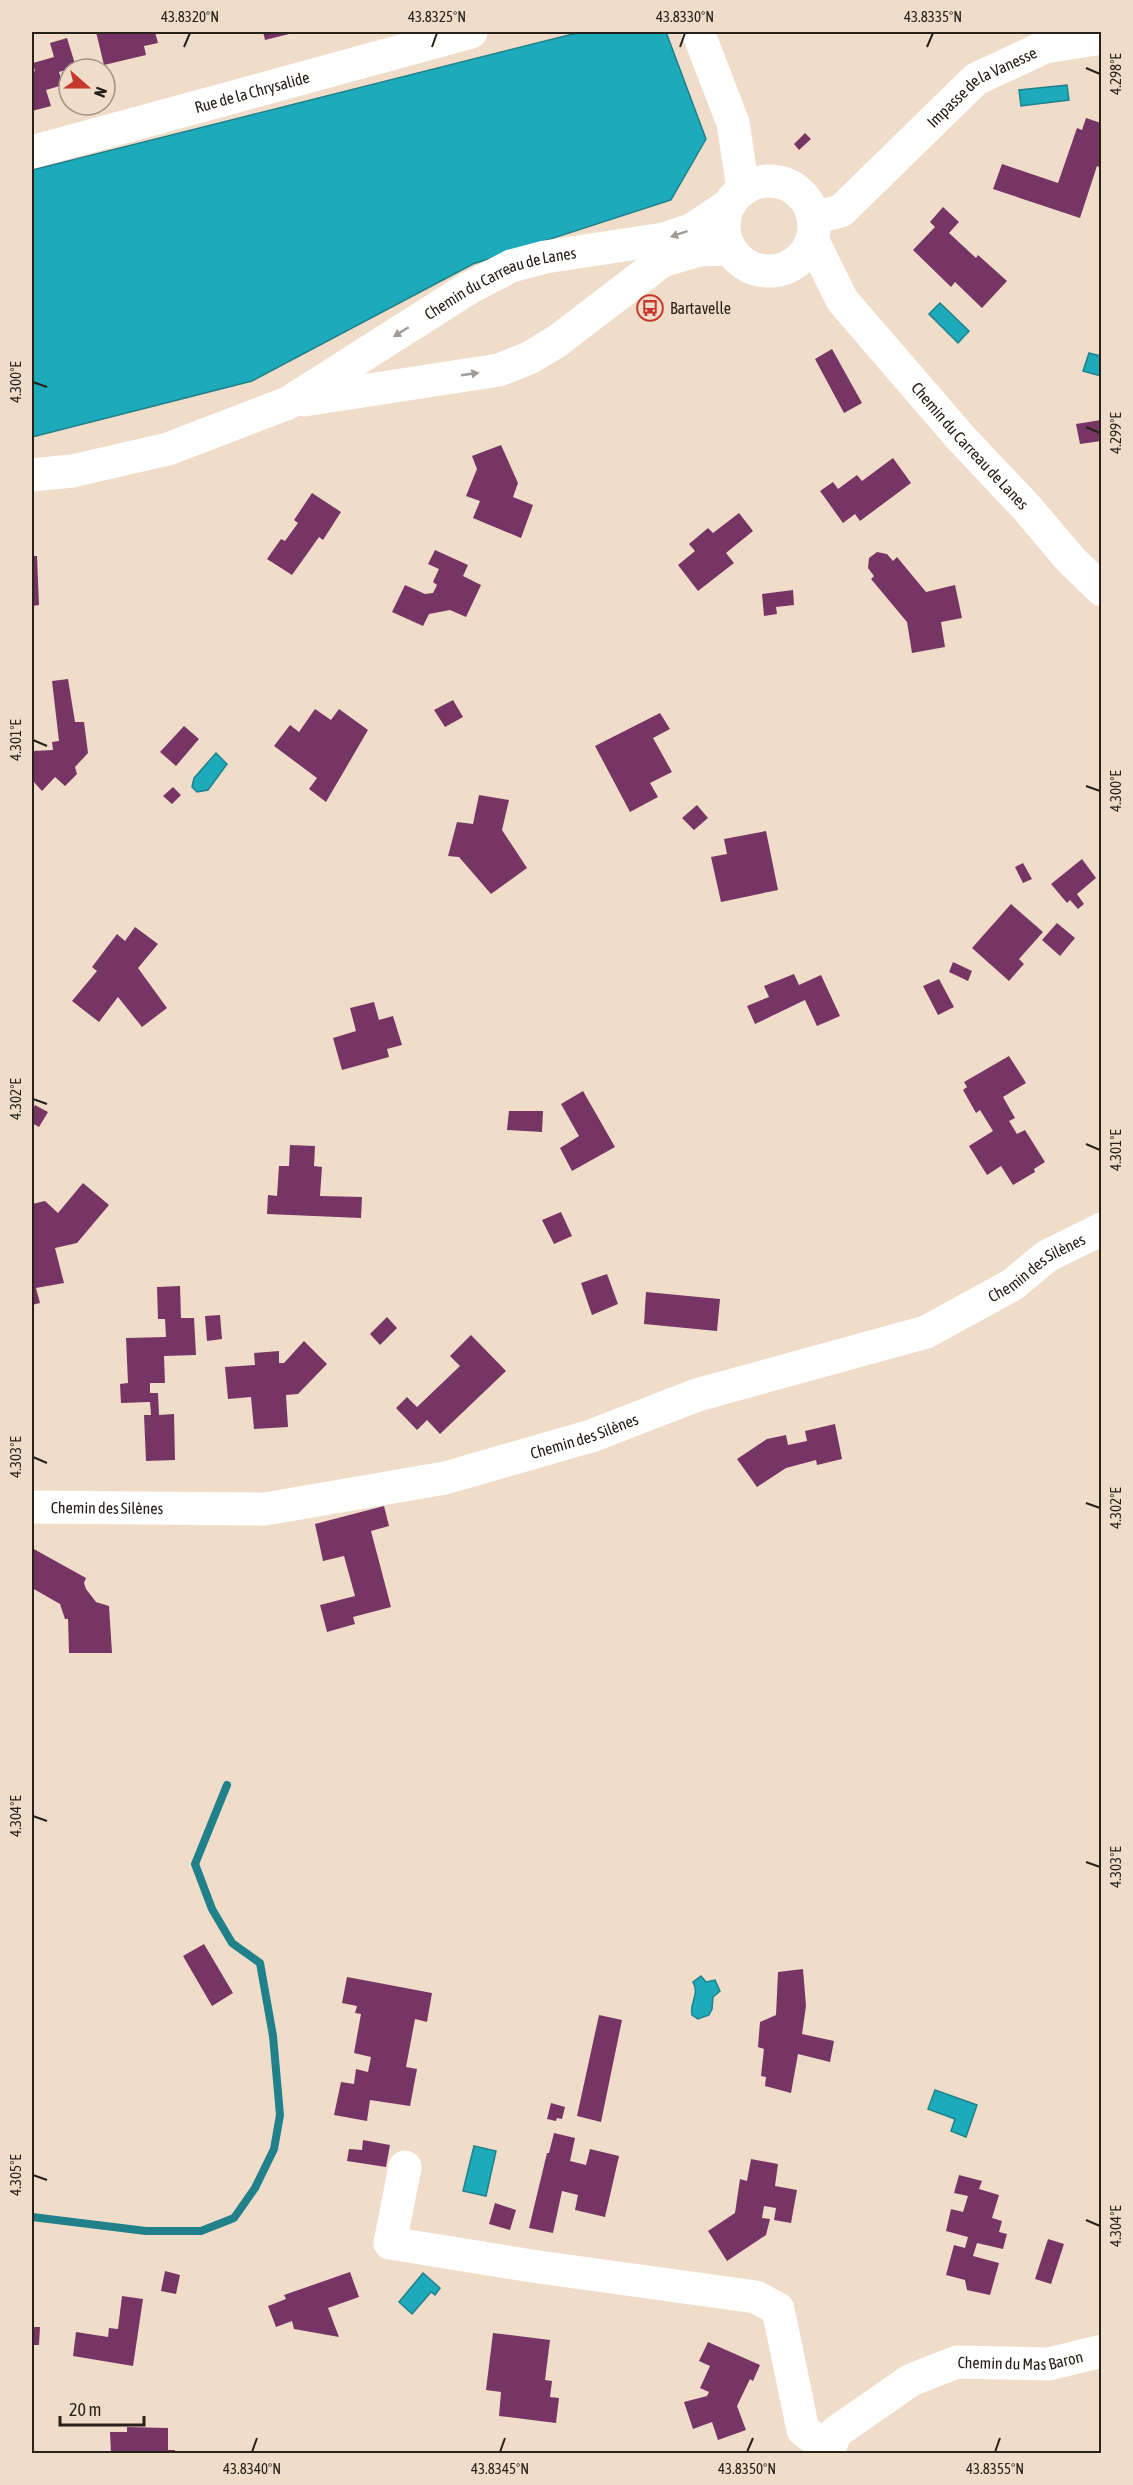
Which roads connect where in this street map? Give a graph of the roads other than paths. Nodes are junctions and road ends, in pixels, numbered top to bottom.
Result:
1 (471, 32) edge
2 (698, 32) edge
3 (1101, 38) edge
4 (733, 123) junction
5 (32, 152) edge
6 (736, 197) junction
7 (800, 207) junction
8 (730, 249) junction
9 (784, 268) junction
10 (842, 300) junction
11 (288, 402) junction
12 (32, 474) edge
13 (1101, 590) edge
14 (1101, 1229) edge
15 (32, 1507) edge
16 (405, 2167) dead end
17 (1101, 2351) edge
18 (828, 2451) edge

1 - 5 street, Rue de la Chrysalide
2 - 4 street
3 - 7 street, Impasse de la Vanesse
4 - 6 street
4 - 7 street, Chemin du Carreau de Lanes
6 - 7 street
6 - 8 street
6 -> 11 street, Chemin du Carreau de Lanes
7 - 9 street
7 - 10 street, Chemin du Carreau de Lanes
8 - 9 street
11 -> 8 street, Chemin du Carreau de Lanes
9 - 10 street, Chemin du Carreau de Lanes
10 - 13 street, Chemin du Carreau de Lanes
11 - 12 street, Chemin du Carreau de Lanes
14 - 15 street, Chemin des Silènes
16 - 18 street
17 - 18 street, Chemin du Mas Baron

